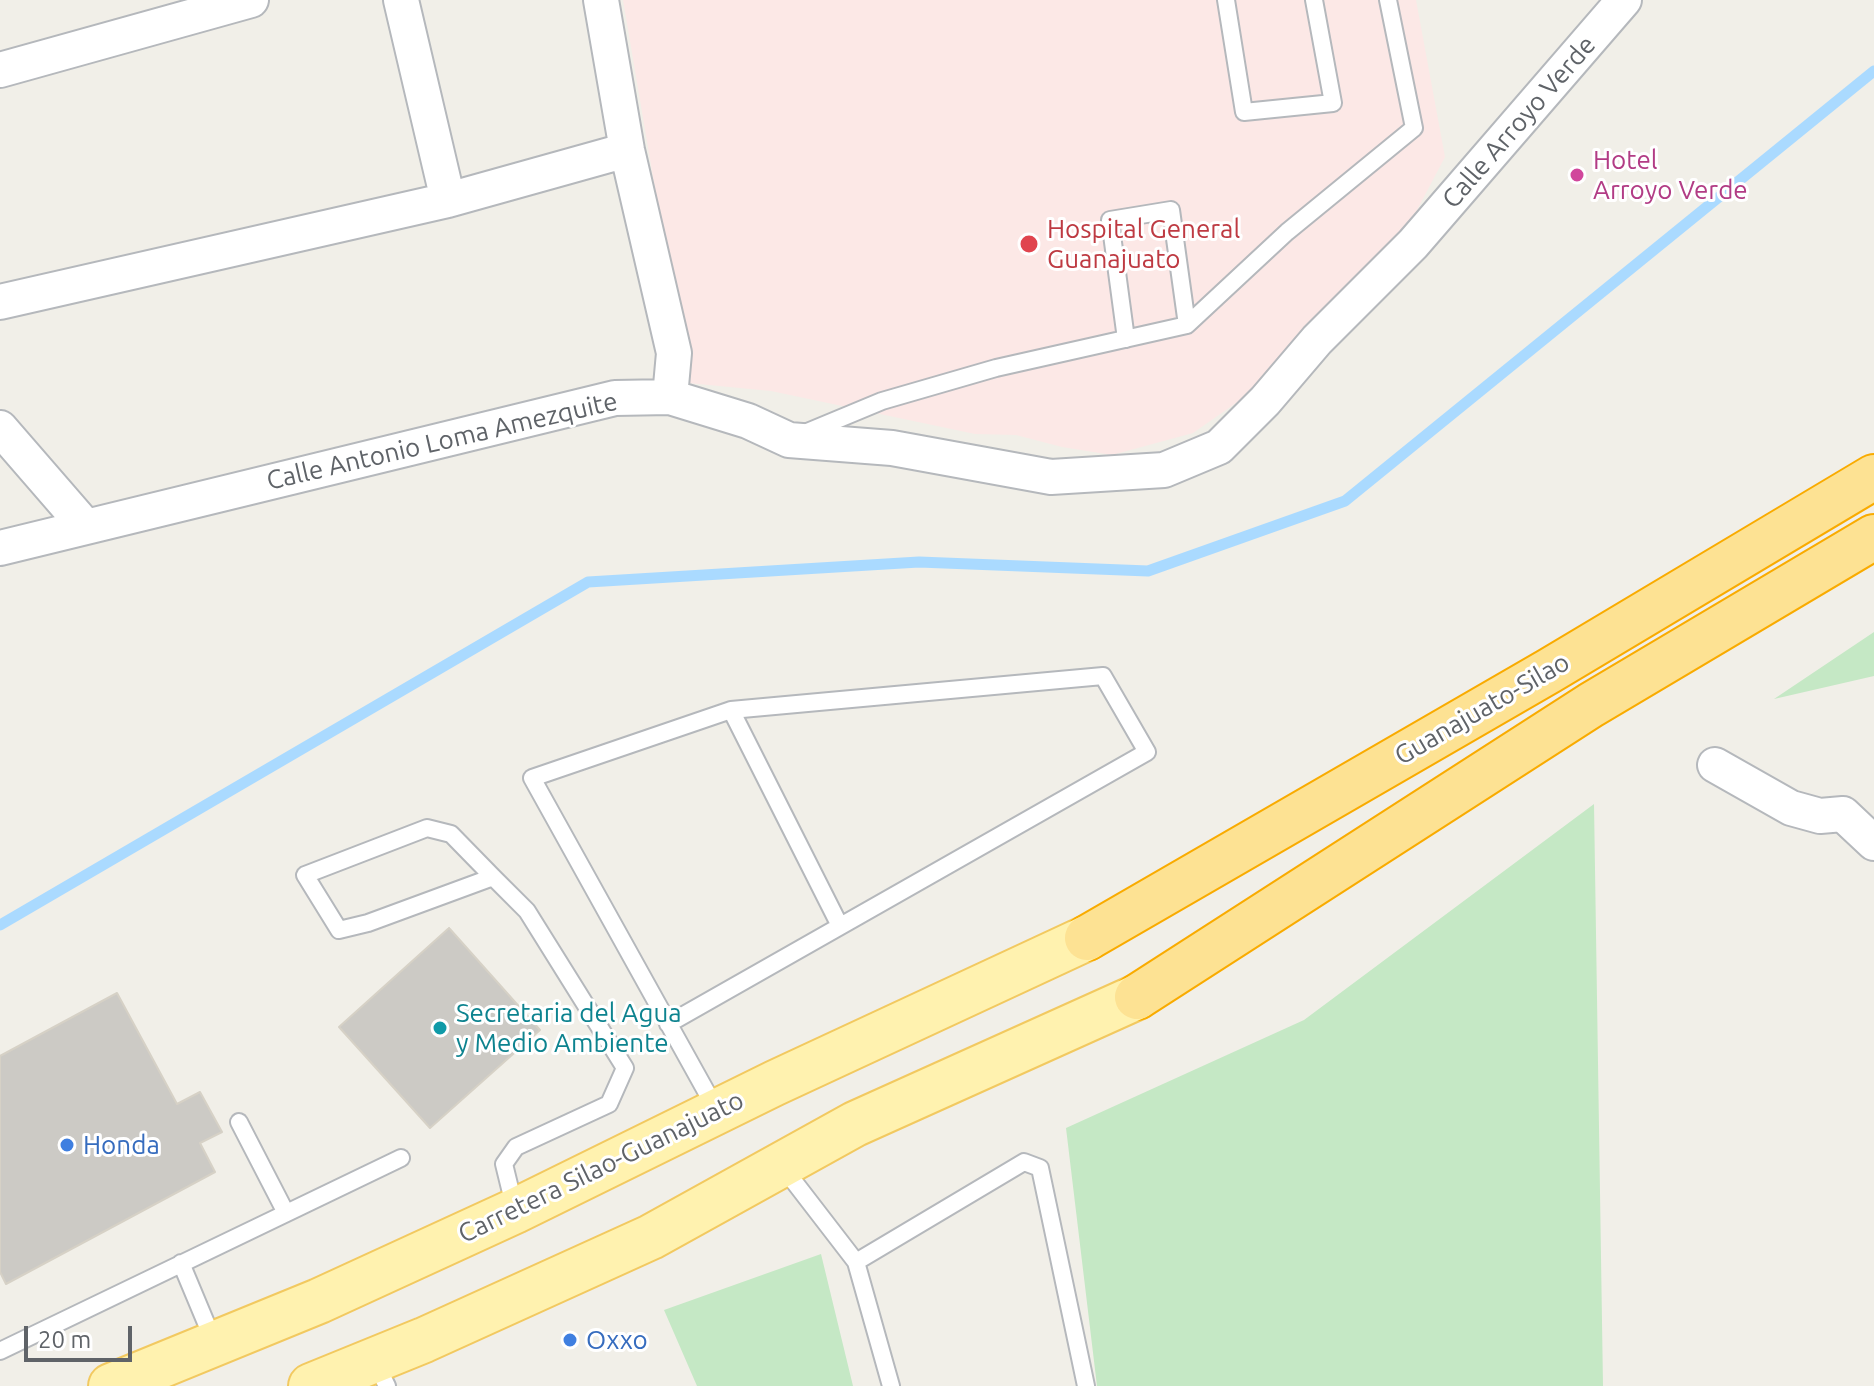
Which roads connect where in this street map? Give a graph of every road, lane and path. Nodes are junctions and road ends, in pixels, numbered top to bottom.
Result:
1 (251, 0) edge
2 (401, 0) edge
3 (601, 0) edge
4 (1226, 0) edge
5 (1314, 0) edge
6 (1388, 0) edge
7 (1624, 0) edge
8 (0, 70) edge
9 (627, 150) junction
10 (448, 200) junction
11 (1413, 244) joint
12 (0, 302) edge
13 (1187, 325) junction
14 (1126, 339) junction
15 (670, 397) junction
16 (0, 428) edge
17 (789, 440) junction
18 (1874, 477) edge
19 (85, 526) junction
20 (1874, 537) edge
21 (0, 548) edge
22 (731, 710) junction
23 (1715, 765) dead end
24 (1859, 813) edge
25 (1874, 843) edge
26 (493, 877) junction
27 (840, 926) junction
28 (1087, 938) joint
29 (1137, 997) joint
30 (668, 1024) junction
31 (717, 1112) junction
32 (239, 1122) dead end
33 (401, 1158) dead end
34 (781, 1165) junction
35 (515, 1211) junction
36 (286, 1213) junction
37 (856, 1262) junction
38 (181, 1263) junction
39 (214, 1344) junction
40 (0, 1351) edge
41 (380, 1373) edge
42 (111, 1386) edge
43 (311, 1386) edge
44 (891, 1386) edge
45 (1086, 1386) edge

1 - 8 street
2 - 10 street
3 - 9 street
4 - 5 lane
6 - 13 lane
7 - 11 street, Calle Arroyo Verde
9 - 10 street
9 - 15 street
10 - 12 street
11 - 17 street, Calle Antonio Loma Amezquite
13 - 14 lane
13 - 14 lane
14 - 17 lane
15 - 17 street, Calle Antonio Loma Amezquite
15 - 19 street, Calle Antonio Loma Amezquite
16 - 19 street
18 - 28 highway, Guanajuato-Silao
19 - 21 street, Calle Antonio Loma Amezquite
20 - 29 highway, Guanajuato-Silao
22 - 27 lane
22 - 27 lane
22 - 30 lane
23 - 24 street
24 - 25 street
26 - 26 lane
26 - 35 lane
27 - 30 lane
28 - 31 main road, Carretera Silao-Guanajuato
29 - 34 main road
30 - 31 lane
31 - 35 main road, Carretera Silao-Guanajuato
32 - 36 lane
33 - 36 lane
34 - 37 lane
34 - 41 main road
35 - 39 main road, Carretera Silao-Guanajuato
36 - 38 lane
37 - 44 lane
37 - 45 lane
38 - 39 lane
38 - 40 lane
39 - 42 main road, Carretera Silao-Guanajuato
41 - 43 main road

